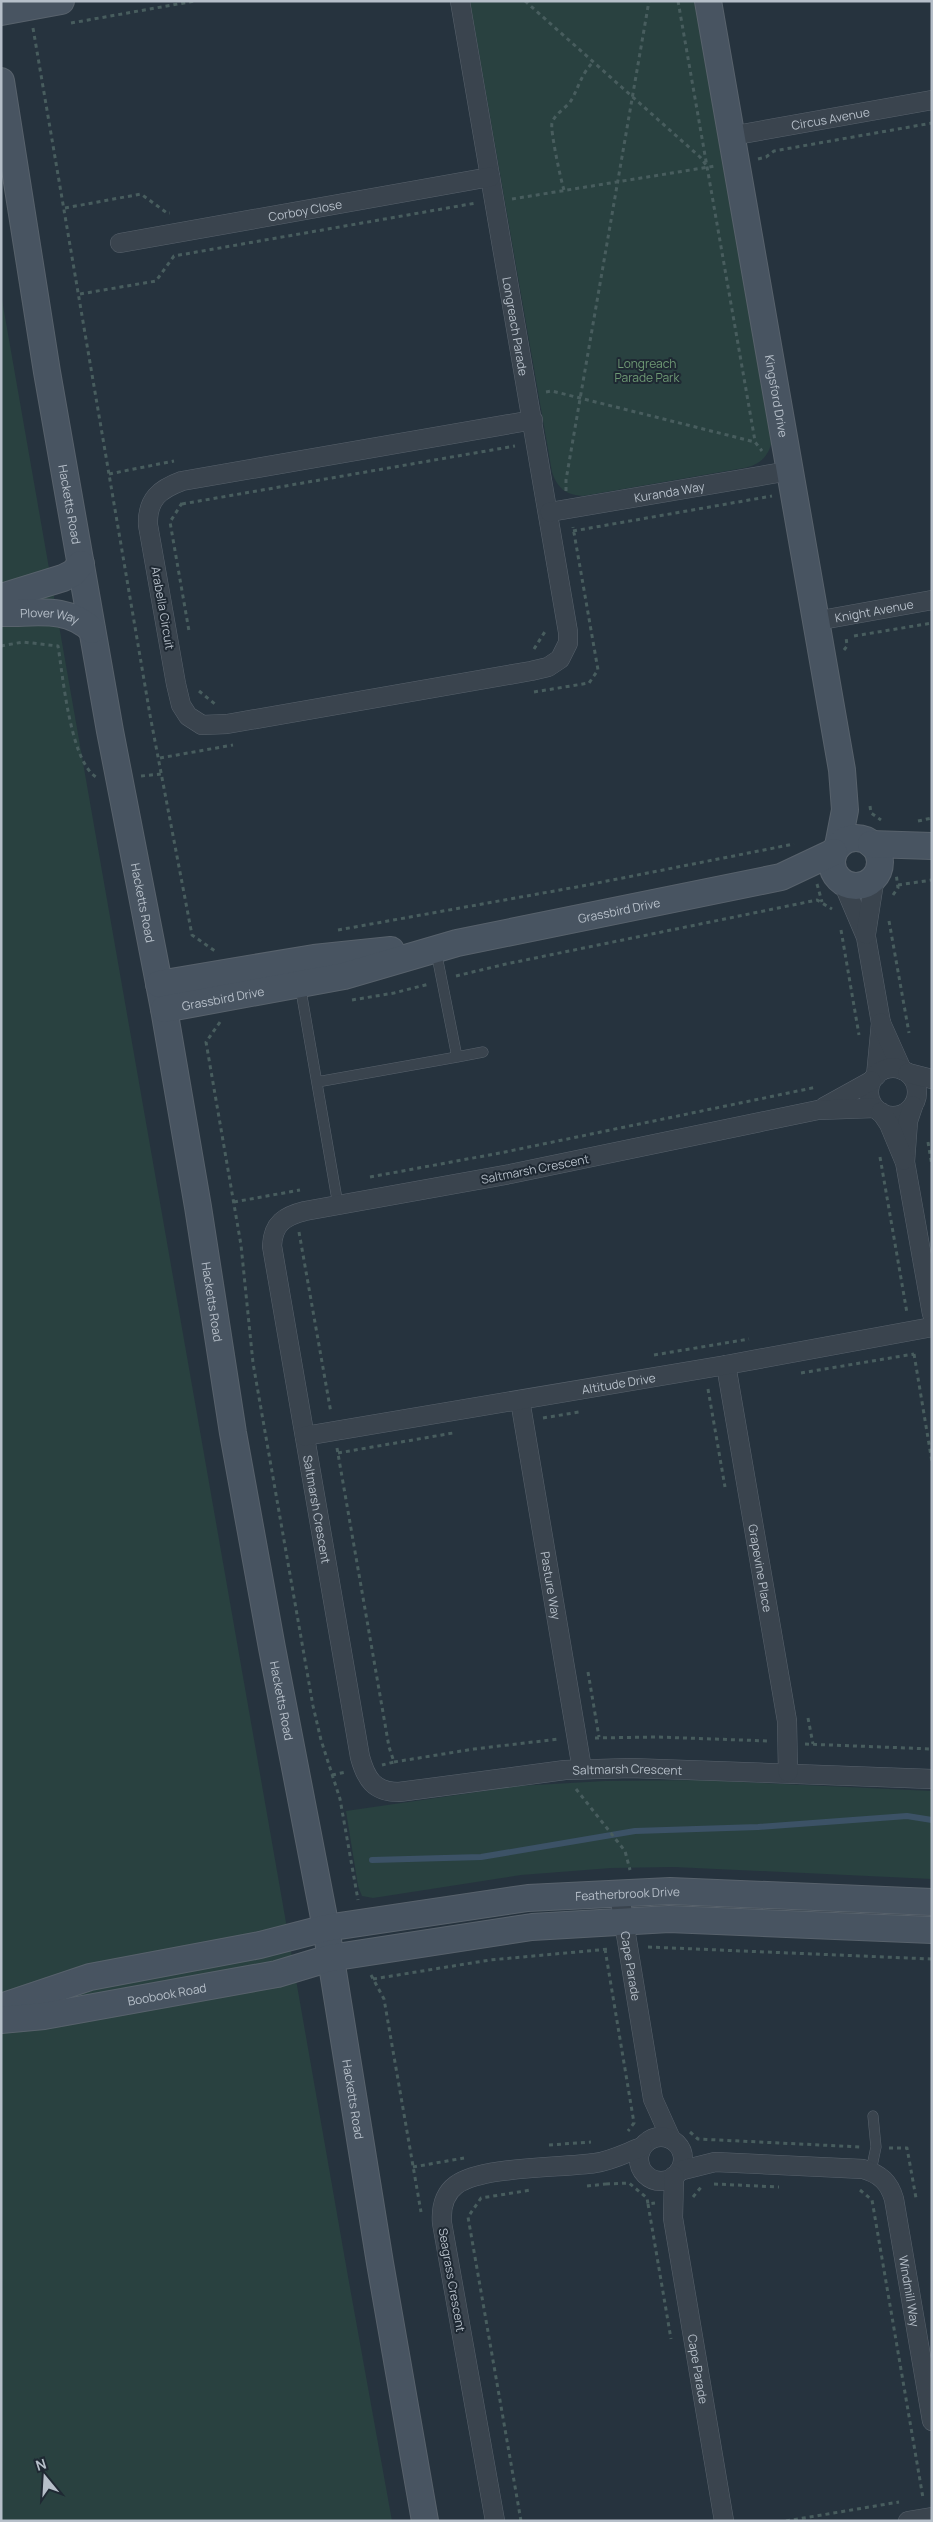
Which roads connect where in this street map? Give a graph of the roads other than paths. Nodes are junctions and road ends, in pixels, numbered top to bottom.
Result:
1 (460, 1) edge
2 (708, 1) edge
3 (1, 12) edge
4 (61, 13) edge
5 (1, 81) edge
6 (932, 100) edge
7 (730, 136) junction
8 (490, 177) junction
9 (120, 243) dead end
10 (532, 420) junction
11 (779, 473) junction
12 (550, 512) junction
13 (81, 564) junction
14 (1, 597) edge
15 (932, 600) edge
16 (1, 613) edge
17 (816, 621) junction
18 (92, 630) junction
19 (565, 652) joint
20 (845, 792) junction
21 (868, 842) junction
22 (932, 848) edge
23 (836, 849) junction
24 (781, 877) junction
25 (884, 877) junction
26 (841, 881) junction
27 (866, 937) junction
28 (446, 946) junction
29 (300, 985) junction
30 (161, 997) junction
31 (881, 1023) junction
32 (483, 1052) dead end
33 (458, 1057) junction
34 (905, 1072) junction
35 (874, 1079) junction
36 (932, 1079) edge
37 (317, 1082) junction
38 (932, 1094) edge
39 (914, 1104) junction
40 (818, 1110) junction
41 (878, 1110) junction
42 (905, 1162) junction
43 (338, 1205) junction
44 (932, 1314) edge
45 (932, 1327) edge
46 (726, 1365) junction
47 (520, 1400) junction
48 (305, 1436) junction
49 (582, 1769) junction
50 (788, 1772) junction
51 (932, 1779) edge
52 (625, 1881) junction
53 (932, 1902) edge
54 (623, 1921) junction
55 (326, 1928) junction
56 (932, 1930) edge
57 (330, 1958) junction
58 (1, 2007) edge
59 (1, 2020) edge
60 (653, 2099) junction
61 (873, 2116) dead end
62 (676, 2144) junction
63 (645, 2145) junction
64 (715, 2162) junction
65 (602, 2163) junction
66 (871, 2171) junction
67 (677, 2173) junction
68 (649, 2176) junction
69 (672, 2218) junction
70 (932, 2421) edge
71 (932, 2517) edge
72 (425, 2521) edge
73 (495, 2521) edge
74 (724, 2521) edge
75 (908, 2521) edge

1 - 8 street, Longreach Parade
2 - 7 street, Kingsford Drive
3 - 4 street
5 - 13 street, Hacketts Road
6 - 7 street, Circus Avenue
7 - 11 street, Kingsford Drive
8 - 9 street, Corboy Close
8 - 10 street, Longreach Parade
10 - 12 street, Longreach Parade
10 - 19 street, Arabella Circuit
11 - 12 street, Kuranda Way
11 - 17 street, Kingsford Drive
12 - 19 street, Longreach Parade
13 - 14 street, Plover Way
13 - 18 street, Hacketts Road
15 - 17 street, Knight Avenue
16 - 18 street, Plover Way
17 - 20 street, Kingsford Drive
18 - 30 street, Hacketts Road
20 - 21 street, Kingsford Drive
20 - 23 street, Kingsford Drive
21 - 22 street
21 - 23 street
21 - 25 street
22 - 25 street
23 - 24 street, Grassbird Drive
23 - 26 street
24 - 26 street, Grassbird Drive
24 - 28 street, Grassbird Drive
25 - 26 street
25 - 27 street
26 - 27 street
27 - 31 street
28 - 29 street, Grassbird Drive
28 - 30 street, Grassbird Drive
28 - 33 lane
29 - 30 street, Grassbird Drive
29 - 37 lane
30 - 55 street, Hacketts Road
31 - 34 street
31 - 35 street
32 - 33 lane
33 - 37 lane
34 - 35 street
34 - 36 street
34 - 39 street
35 - 40 street
35 - 41 street
37 - 43 lane
38 - 39 street
39 - 41 street
39 - 42 street
40 - 41 street
40 - 43 street, Saltmarsh Crescent
41 - 42 street
42 - 44 street
43 - 48 street, Saltmarsh Crescent
45 - 46 street, Altitude Drive
46 - 47 street, Altitude Drive
46 - 50 street, Grapevine Place
47 - 48 street, Altitude Drive
47 - 49 street, Pasture Way
48 - 49 street, Saltmarsh Crescent
49 - 50 street, Saltmarsh Crescent
50 - 51 street, Saltmarsh Crescent
52 - 53 street, Featherbrook Drive
52 - 54 street, Cape Parade
52 - 55 street, Featherbrook Drive
54 - 56 street
54 - 57 street
54 - 60 street, Cape Parade
55 - 57 street, Hacketts Road
55 - 58 street
57 - 59 street, Boobook Road
57 - 72 street, Hacketts Road
60 - 62 street, Cape Parade
60 - 63 street, Cape Parade
61 - 66 lane
62 - 63 street
62 - 64 street
62 - 67 street
63 - 65 street, Seagrass Crescent
63 - 68 street
64 - 66 street
64 - 67 street
65 - 68 street, Seagrass Crescent
65 - 73 street, Seagrass Crescent
66 - 70 street, Windmill Way
67 - 68 street
67 - 69 street, Cape Parade
68 - 69 street, Cape Parade
69 - 74 street, Cape Parade
71 - 75 street

